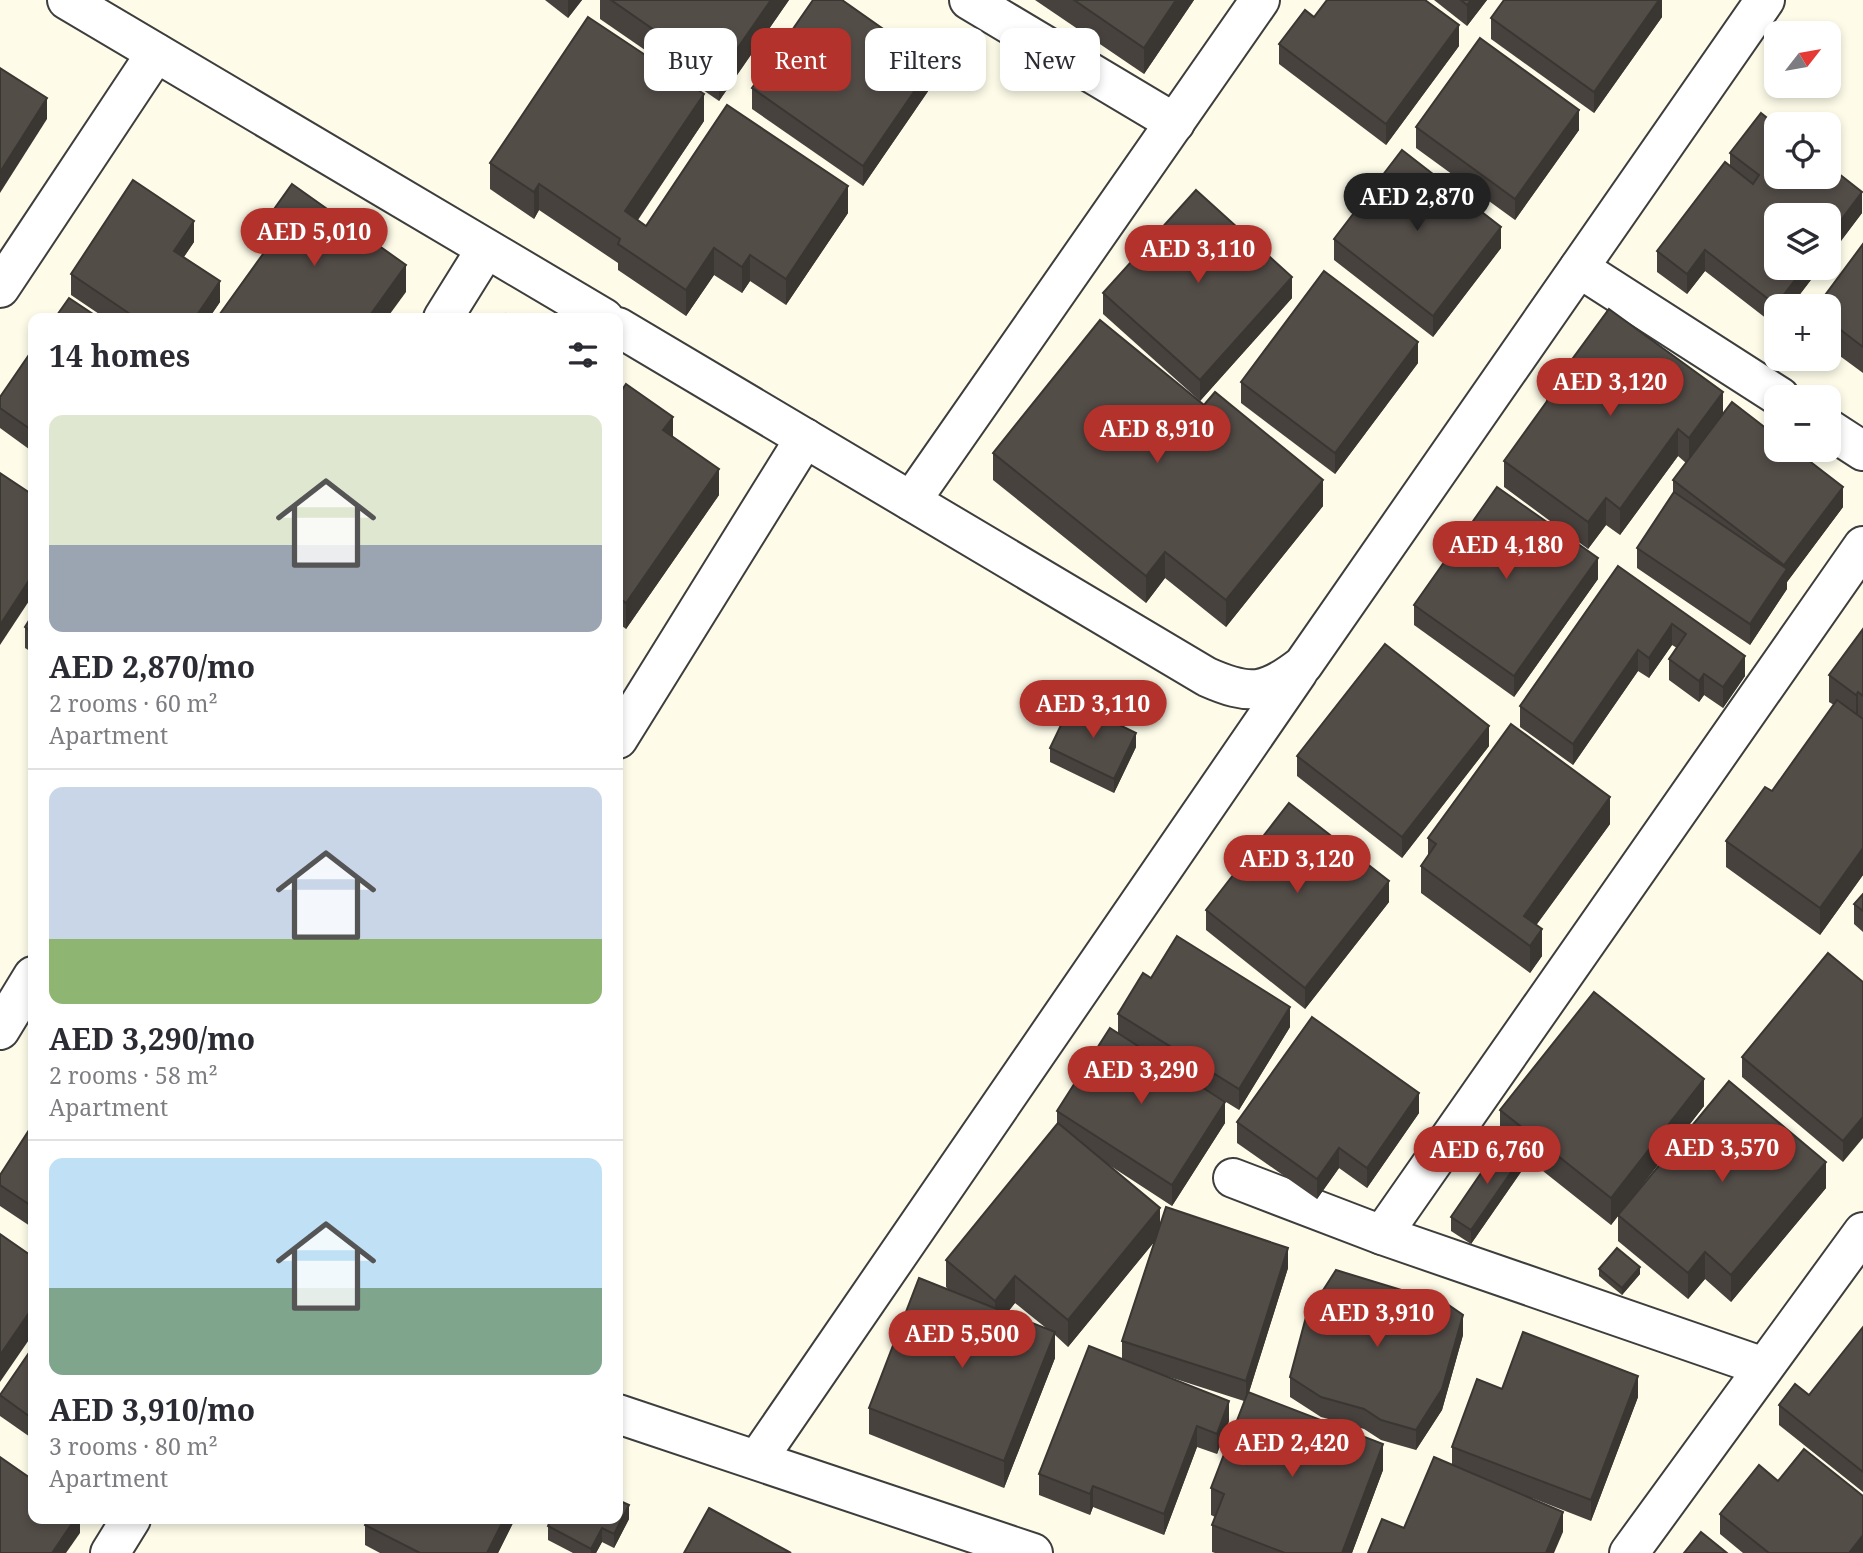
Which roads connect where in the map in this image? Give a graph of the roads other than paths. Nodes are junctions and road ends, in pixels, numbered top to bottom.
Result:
1 (66, 0) edge
2 (969, 0) edge
3 (1261, 0) edge
4 (1765, 0) edge
5 (156, 53) junction
6 (1175, 123) junction
7 (486, 249) junction
8 (1579, 268) junction
9 (0, 288) edge
10 (446, 313) edge
11 (595, 313) edge
12 (623, 330) edge
13 (1764, 387) edge
14 (1841, 437) edge
15 (805, 438) junction
16 (1863, 451) edge
17 (911, 501) junction
18 (1863, 546) edge
19 (1303, 665) junction
20 (623, 730) edge
21 (28, 984) edge
22 (0, 1030) edge
23 (1233, 1178) dead end
24 (1863, 1232) edge
25 (1382, 1235) junction
26 (1764, 1367) junction
27 (623, 1416) edge
28 (757, 1460) junction
29 (128, 1524) edge
30 (110, 1553) edge
31 (1033, 1553) edge
32 (1629, 1553) edge

1 - 5 street
2 - 6 street
3 - 6 street
4 - 8 street
5 - 7 street
5 - 9 street
6 - 17 street
7 - 10 street
7 - 11 street
8 - 13 street
8 - 19 street
12 - 15 street
14 - 16 street
15 - 17 street
15 - 20 street
17 - 19 street
18 - 25 street
19 - 28 street
21 - 22 street
23 - 25 street
24 - 26 street
25 - 26 street
26 - 32 street
27 - 28 street
28 - 31 street
29 - 30 street

